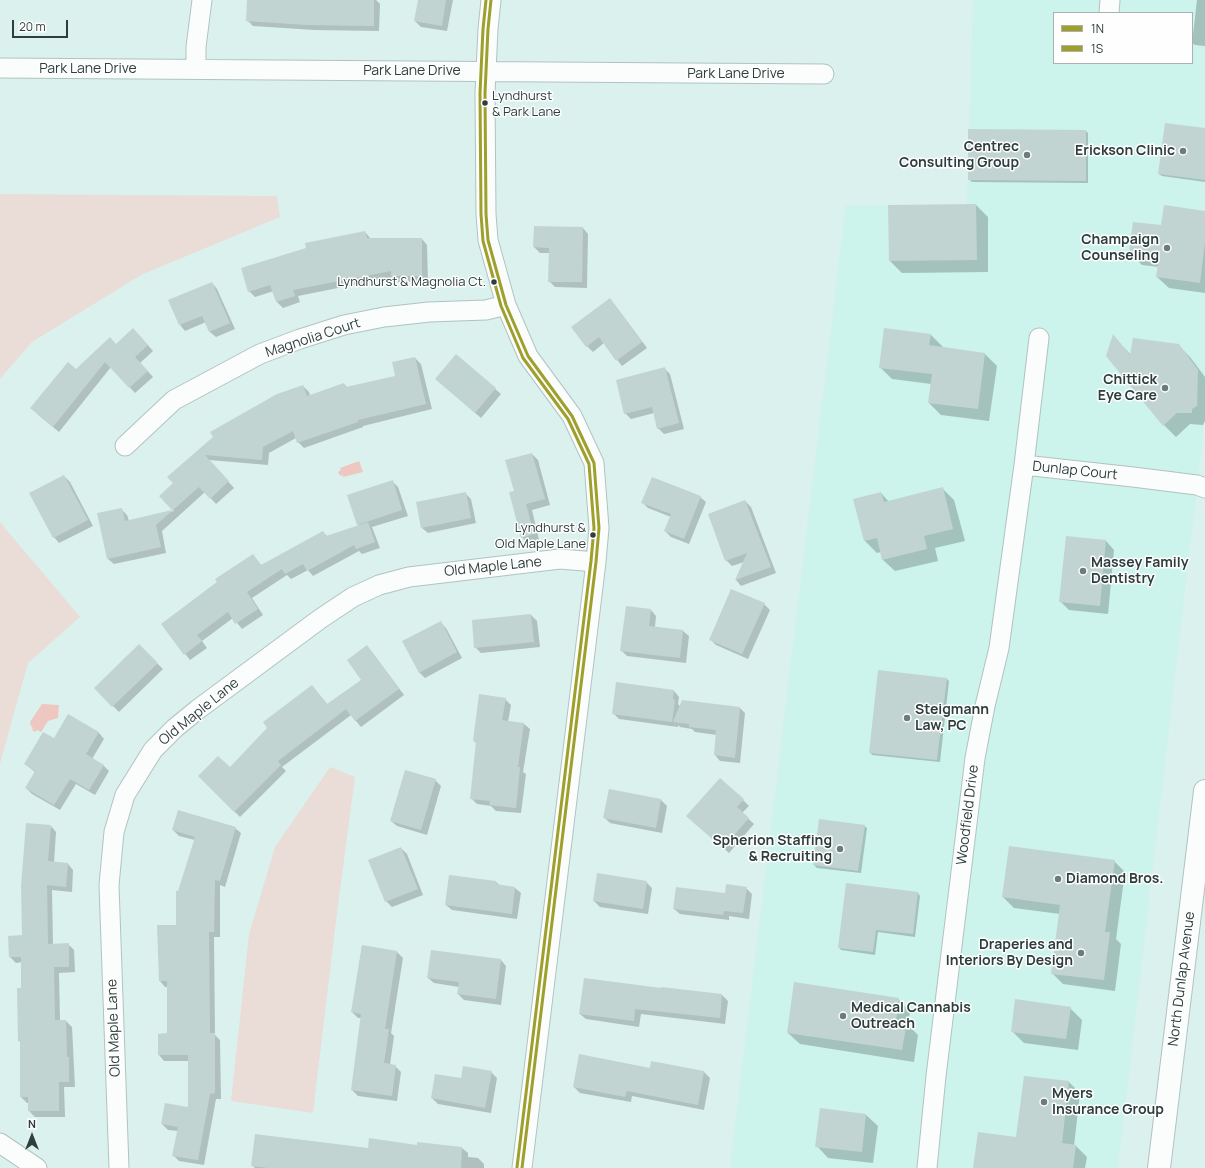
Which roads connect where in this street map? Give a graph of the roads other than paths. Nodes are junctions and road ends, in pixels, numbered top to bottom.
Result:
1 (202, 0) edge
2 (491, 0) edge
3 (1110, 0) edge
4 (1109, 12) edge
5 (0, 68) edge
6 (196, 70) junction
7 (486, 72) junction
8 (824, 74) dead end
9 (506, 305) junction
10 (1039, 338) dead end
11 (124, 446) dead end
12 (1024, 465) junction
13 (1205, 488) edge
14 (596, 562) junction
15 (1205, 791) edge
16 (0, 1143) edge
17 (37, 1168) edge
18 (119, 1168) edge
19 (522, 1168) edge
20 (927, 1168) edge
21 (1159, 1168) edge

1 - 6 street
2 - 7 street
3 - 4 street
5 - 6 street, Park Lane Drive
6 - 7 street, Park Lane Drive
7 - 8 street, Park Lane Drive
7 - 9 street
9 - 11 street, Magnolia Court
9 - 14 street
10 - 12 street, Dunlap Court
12 - 13 street, Dunlap Court
12 - 20 street, Woodfield Drive
14 - 18 street, Old Maple Lane
14 - 19 street
15 - 21 main road, North Dunlap Avenue
16 - 17 street

